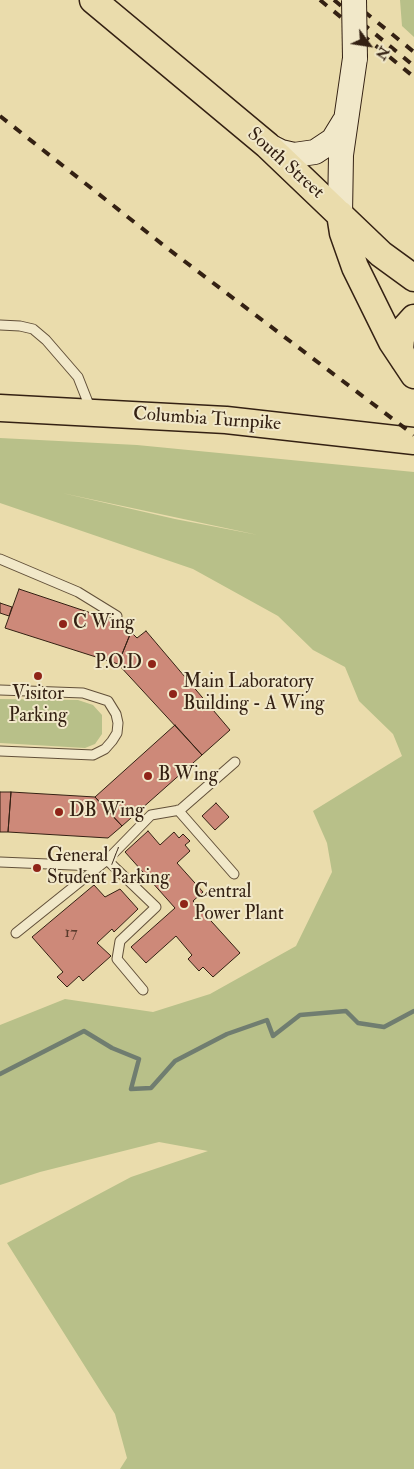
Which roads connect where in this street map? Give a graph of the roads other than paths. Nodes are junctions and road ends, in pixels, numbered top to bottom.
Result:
1 (93, 0) edge
2 (354, 0) edge
3 (348, 111) junction
4 (267, 145) junction
5 (340, 214) junction
6 (414, 278) edge
7 (414, 318) edge
8 (0, 325) edge
9 (409, 367) edge
10 (0, 408) edge
11 (91, 412) junction
12 (414, 441) edge
13 (0, 559) edge
14 (117, 616) dead end
15 (0, 690) edge
16 (0, 751) edge
17 (235, 762) dead end
18 (178, 810) junction
19 (107, 860) junction
20 (0, 862) edge
21 (96, 866) junction
22 (234, 874) dead end
23 (16, 933) dead end
24 (143, 990) dead end

1 - 4 main road, South Street
2 - 3 main road, bridge
3 - 4 main road
3 - 5 main road
4 - 5 main road, South Street
5 - 6 main road
5 - 9 main road, South Street
7 - 9 main road
8 - 11 lane
10 - 11 main road, Columbia Turnpike
11 - 12 main road, Columbia Turnpike
13 - 14 lane
15 - 16 lane
17 - 18 lane
18 - 19 lane
18 - 22 lane
19 - 21 lane
19 - 24 lane
20 - 21 lane
21 - 23 lane

